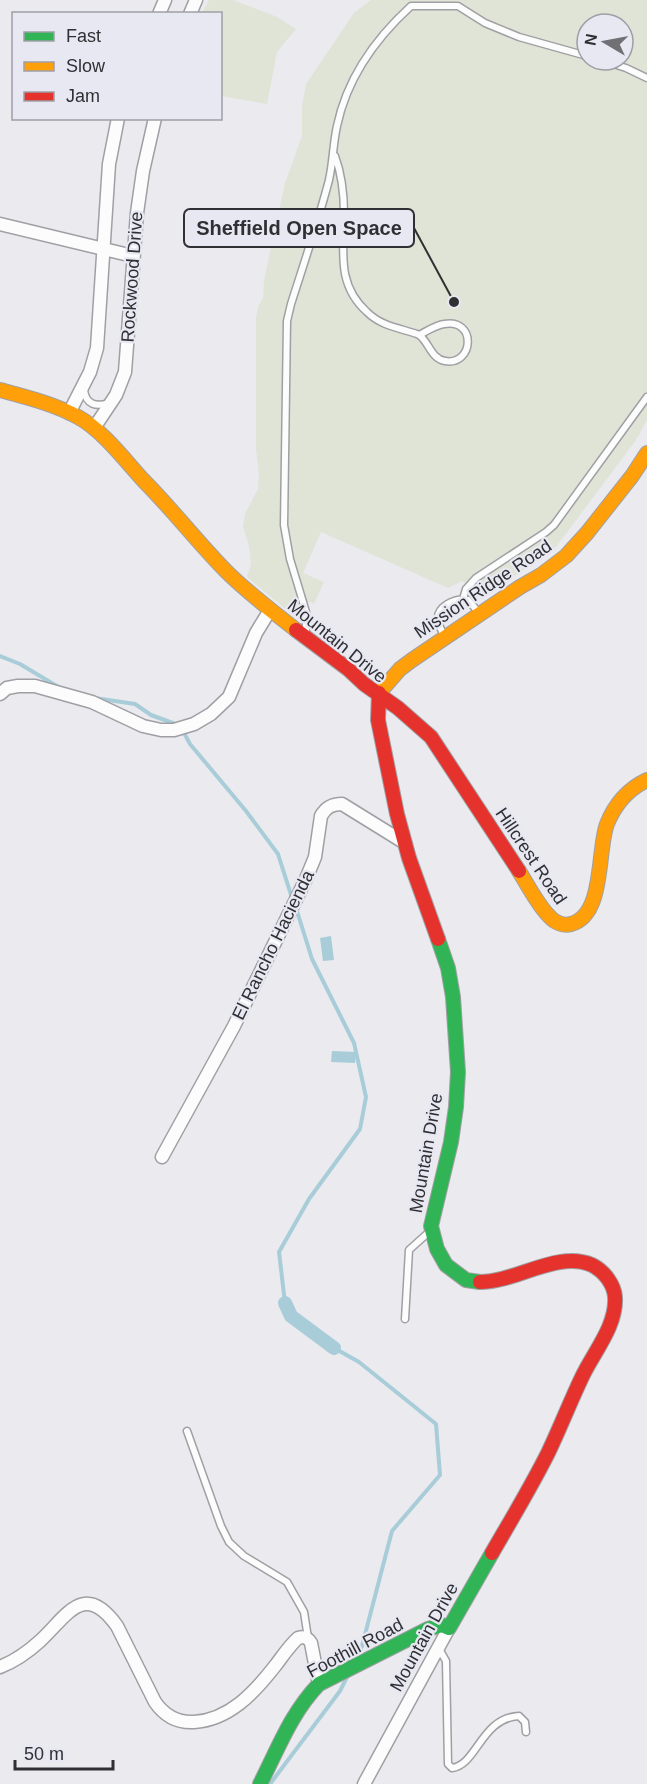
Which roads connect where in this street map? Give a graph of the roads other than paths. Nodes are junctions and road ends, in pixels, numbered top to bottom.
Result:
1 (413, 3) edge
2 (457, 3) edge
3 (575, 53) edge
4 (118, 120) edge
5 (154, 120) edge
6 (334, 154) junction
7 (0, 224) edge
8 (104, 250) junction
9 (133, 256) junction
10 (419, 335) junction
11 (83, 387) junction
12 (0, 390) edge
13 (647, 397) edge
14 (112, 402) junction
15 (69, 413) junction
16 (94, 428) junction
17 (647, 453) edge
18 (463, 599) junction
19 (270, 610) junction
20 (480, 614) junction
21 (306, 636) junction
22 (445, 638) junction
23 (379, 693) junction
24 (0, 694) edge
25 (647, 780) edge
26 (405, 843) junction
27 (162, 1157) dead end
28 (432, 1230) junction
29 (405, 1319) dead end
30 (186, 1431) dead end
31 (448, 1628) junction
32 (308, 1639) junction
33 (438, 1647) junction
34 (0, 1667) edge
35 (319, 1684) junction
36 (526, 1732) dead end
37 (260, 1784) edge
38 (364, 1784) edge

1 - 2 lane
1 - 6 lane
2 - 3 lane
4 - 8 street, Rockwood Drive
5 - 9 street, Rockwood Drive
6 - 10 lane
6 - 21 lane
7 - 8 street
8 - 9 street
8 - 11 street, Rockwood Drive
9 - 14 street, Rockwood Drive
10 - 10 lane
11 - 14 lane
11 - 15 street, Rockwood Drive
12 - 15 main road, Mountain Drive
13 - 18 lane
14 - 16 street, Rockwood Drive
15 - 16 main road, Mountain Drive
16 - 19 main road, Mountain Drive
17 - 20 main road, Mission Ridge Road
18 - 20 lane
18 - 22 lane
19 - 21 main road, Mountain Drive
19 - 24 street
20 - 22 main road, Mission Ridge Road
21 - 23 main road, Mountain Drive
22 - 23 main road, Mission Ridge Road
23 - 25 main road, Hillcrest Road
23 - 26 main road, Mountain Drive
26 - 27 street, El Rancho Hacienda
26 - 28 main road, Mountain Drive
28 - 29 lane
28 - 31 main road, Mountain Drive
30 - 32 lane
31 - 33 street, Mountain Drive
31 - 35 main road, Foothill Road
32 - 34 street
32 - 35 street
33 - 36 lane
33 - 38 street, Mountain Drive
35 - 37 main road, Foothill Road

